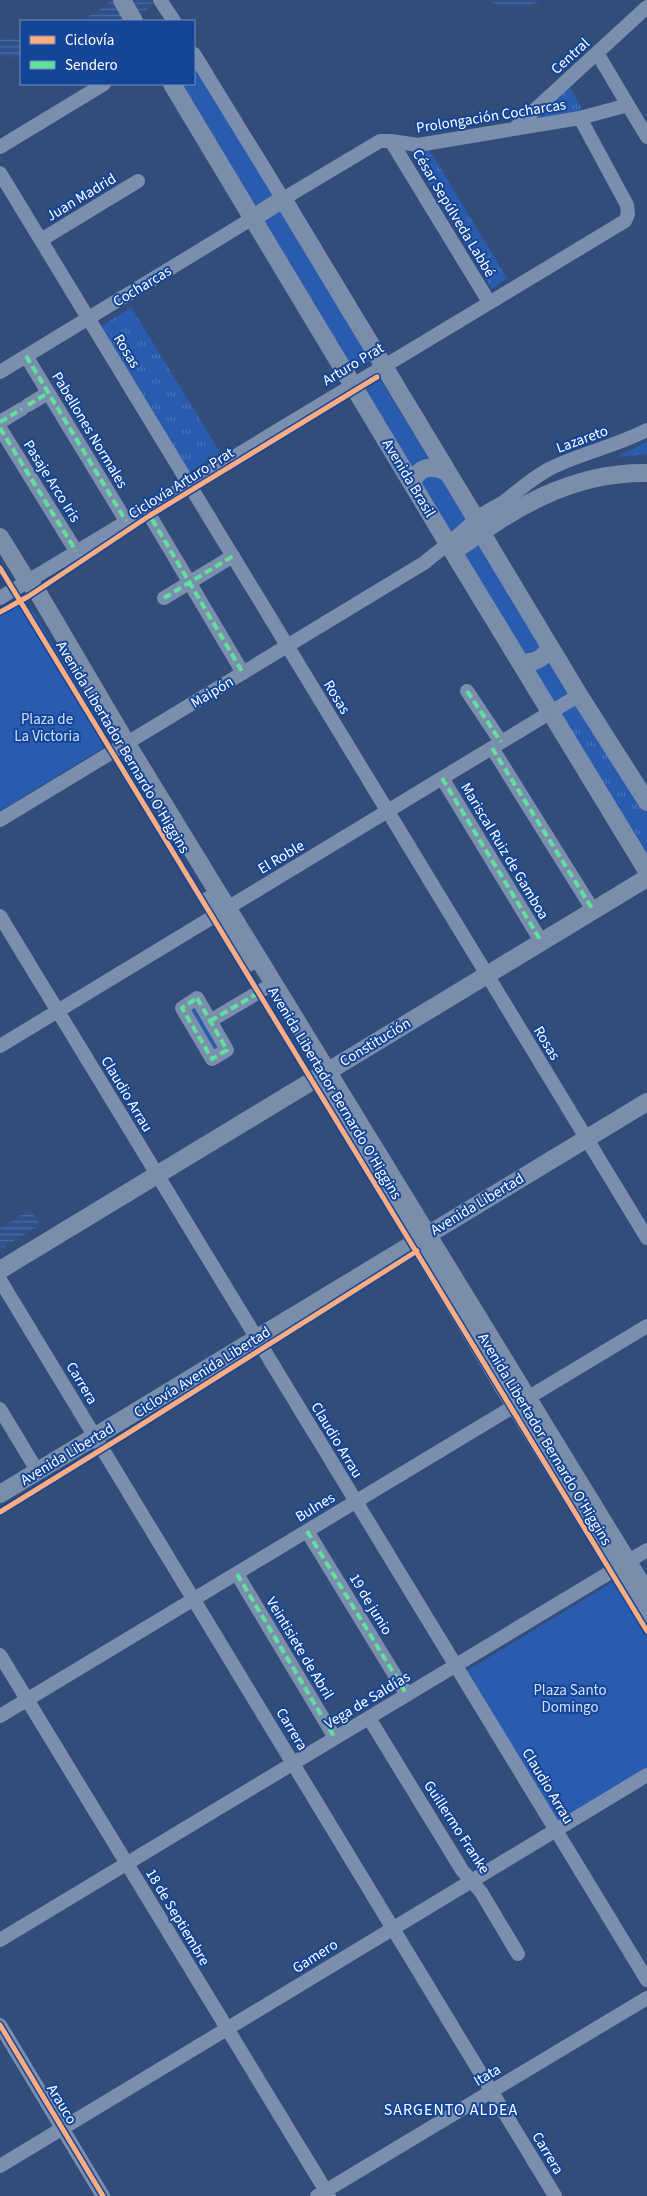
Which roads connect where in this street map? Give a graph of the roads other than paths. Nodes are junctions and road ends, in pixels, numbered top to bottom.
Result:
1 (122, 0) edge
2 (160, 0) edge
3 (647, 7) edge
4 (133, 20) edge
5 (173, 20) edge
6 (597, 53) junction
7 (195, 56) edge
8 (102, 85) edge
9 (173, 85) edge
10 (628, 105) junction
11 (580, 118) junction
12 (515, 129) junction
13 (647, 137) edge
14 (391, 140) junction
15 (0, 147) edge
16 (0, 172) edge
17 (138, 181) dead end
18 (283, 199) junction
19 (253, 218) junction
20 (41, 240) junction
21 (489, 302) junction
22 (88, 318) junction
23 (26, 356) junction
24 (383, 365) junction
25 (0, 372) edge
26 (353, 384) junction
27 (48, 393) junction
28 (0, 422) edge
29 (0, 428) edge
30 (647, 430) edge
31 (448, 473) junction
32 (647, 473) edge
33 (188, 483) junction
34 (412, 483) junction
35 (146, 509) junction
36 (475, 519) junction
37 (126, 521) junction
38 (0, 537) edge
39 (450, 547) junction
40 (76, 551) junction
41 (233, 556) junction
42 (27, 581) junction
43 (189, 583) junction
44 (0, 598) edge
45 (164, 598) dead end
46 (287, 646) junction
47 (550, 647) junction
48 (520, 662) junction
49 (243, 673) junction
50 (466, 691) dead end
51 (579, 696) junction
52 (550, 712) junction
53 (497, 745) junction
54 (122, 747) junction
55 (442, 778) junction
56 (647, 802) edge
57 (387, 811) junction
58 (0, 820) edge
59 (647, 871) edge
60 (647, 878) edge
61 (593, 910) junction
62 (223, 911) junction
63 (0, 916) edge
64 (541, 942) junction
65 (486, 975) junction
66 (264, 989) junction
67 (58, 1011) junction
68 (210, 1021) dead end
69 (0, 1046) edge
70 (322, 1074) junction
71 (647, 1102) edge
72 (586, 1138) junction
73 (157, 1175) junction
74 (422, 1238) junction
75 (647, 1238) edge
76 (0, 1270) edge
77 (0, 1280) edge
78 (647, 1326) edge
79 (257, 1338) junction
80 (521, 1402) junction
81 (0, 1409) edge
82 (96, 1436) junction
83 (38, 1472) junction
84 (0, 1494) edge
85 (356, 1502) junction
86 (307, 1531) junction
87 (647, 1550) edge
88 (622, 1565) junction
89 (237, 1574) junction
90 (647, 1593) edge
91 (194, 1599) junction
92 (647, 1619) edge
93 (0, 1655) edge
94 (456, 1666) junction
95 (407, 1695) junction
96 (27, 1700) junction
97 (0, 1716) edge
98 (369, 1718) junction
99 (335, 1738) junction
100 (292, 1762) junction
101 (647, 1775) edge
102 (556, 1830) junction
103 (126, 1863) junction
104 (471, 1881) junction
105 (393, 1928) junction
106 (0, 1940) edge
107 (518, 1954) dead end
108 (647, 1980) edge
109 (647, 1998) edge
110 (0, 2025) edge
111 (227, 2029) junction
112 (492, 2091) junction
113 (62, 2129) junction
114 (0, 2166) edge
115 (324, 2194) edge
116 (104, 2196) edge
117 (555, 2196) edge

1 - 4 main road
2 - 5 street
3 - 6 street, Central
6 - 10 street
6 - 12 street, Central
7 - 18 street
8 - 15 street
9 - 19 main road, Avenida Brasil
10 - 11 street, Prolongación Cocharcas
10 - 13 street
11 - 12 street, Prolongación Cocharcas
11 - 21 street, Arturo Prat
12 - 14 street, Prolongación Cocharcas
14 - 18 street, Prolongación Cocharcas
14 - 21 street, César Sepúlveda Labbé
16 - 20 street, Rosas
17 - 20 street, Juan Madrid
18 - 19 main road, Cocharcas
18 - 24 main road
19 - 22 street, Cocharcas
19 - 26 main road, Avenida Brasil
20 - 22 street, Rosas
21 - 24 street, Arturo Prat
22 - 23 street, Cocharcas
22 - 33 street, Rosas
23 - 25 street, Cocharcas
23 - 27 street, Pabellones Normales
24 - 26 street, Arturo Prat
24 - 31 main road
26 - 33 street, Arturo Prat
26 - 34 main road, Avenida Brasil
27 - 28 street
27 - 37 street, Pabellones Normales
29 - 40 street, Pasaje Arco Iris
30 - 36 street, Lazareto
31 - 34 main road
31 - 36 main road
32 - 36 main road, Maipón
33 - 35 street, Arturo Prat
33 - 41 street, Rosas
34 - 39 main road, Avenida Brasil
35 - 37 street, Arturo Prat
35 - 43 street
36 - 39 main road, Maipón
36 - 47 main road
37 - 40 street, Arturo Prat
38 - 42 main road, Avenida Libertador Bernardo O'Higgins
39 - 46 street, Maipón
39 - 48 main road, Avenida Brasil
40 - 42 street, Arturo Prat
41 - 43 street
41 - 46 street, Rosas
42 - 44 street, Arturo Prat
42 - 54 main road, Avenida Libertador Bernardo O'Higgins
43 - 45 street
43 - 49 street
46 - 49 street, Maipón
46 - 57 street, Rosas
47 - 48 main road
47 - 51 main road
48 - 52 main road, Avenida Brasil
49 - 54 street, Maipón
50 - 53 street
51 - 52 street, El Roble
51 - 56 main road
52 - 53 street, El Roble
52 - 59 main road, Avenida Brasil
53 - 55 street, El Roble
53 - 61 street
54 - 58 street, Maipón
54 - 62 main road, Avenida Libertador Bernardo O'Higgins
55 - 57 street, El Roble
55 - 64 street, Mariscal Ruiz de Gamboa
57 - 62 street, El Roble
57 - 65 street, Rosas
60 - 61 main road, Constitución
61 - 64 main road, Constitución
62 - 66 main road, Avenida Libertador Bernardo O'Higgins
62 - 67 street, El Roble
62 - 70 main road, Avenida Libertador Bernardo O'Higgins
63 - 67 street, Claudio Arrau
64 - 65 main road, Constitución
65 - 70 main road, Constitución
65 - 72 street, Rosas
66 - 68 street
66 - 70 main road, Avenida Libertador Bernardo O'Higgins
67 - 69 street, El Roble
67 - 73 street, Claudio Arrau
70 - 73 main road, Constitución
70 - 74 main road, Avenida Libertador Bernardo O'Higgins
71 - 72 main road, Avenida Libertad
72 - 74 main road, Avenida Libertad
72 - 75 street, Rosas
73 - 76 main road, Constitución
73 - 79 street, Claudio Arrau
74 - 79 main road, Avenida Libertad
74 - 80 main road, Avenida Libertador Bernardo O'Higgins
77 - 82 street, Carrera
78 - 80 street, Bulnes
79 - 82 main road, Avenida Libertad
79 - 85 street, Claudio Arrau
80 - 85 street, Bulnes
80 - 88 main road, Avenida Libertador Bernardo O'Higgins
81 - 83 street
82 - 83 main road, Avenida Libertad
82 - 91 street, Carrera
83 - 84 main road, Avenida Libertad
85 - 86 street, Bulnes
85 - 94 street, Claudio Arrau
86 - 89 street, Bulnes
86 - 95 street, 19 de junio
87 - 88 street, Vega de Saldías
88 - 90 main road, Avenida Libertador Bernardo O'Higgins
88 - 92 main road, Avenida Libertador Bernardo O'Higgins
88 - 94 street, Vega de Saldías
89 - 91 street, Bulnes
89 - 99 street, Veintisiete de Abril
91 - 96 street, Bulnes
91 - 100 street, Carrera
93 - 96 street, 18 de Septiembre
94 - 95 street, Vega de Saldías
94 - 102 street, Claudio Arrau
95 - 98 street, Vega de Saldías
96 - 97 street, Bulnes
96 - 103 street, 18 de Septiembre
98 - 99 street, Vega de Saldías
98 - 104 street, Guillermo Franke
99 - 100 street, Vega de Saldías
100 - 103 street, Vega de Saldías
100 - 105 street, Carrera
101 - 102 street, Gamero
102 - 104 street, Gamero
102 - 108 street, Claudio Arrau
103 - 106 street, Vega de Saldías
103 - 111 street, 18 de Septiembre
104 - 105 street, Gamero
104 - 107 street, Guillermo Franke
105 - 111 street, Gamero
105 - 112 street, Carrera
109 - 112 street, Itata
110 - 113 street, Arauco
111 - 113 street, Gamero
111 - 115 street, 18 de Septiembre
112 - 115 street, Itata
112 - 117 street, Carrera
113 - 114 street, Gamero
113 - 116 street, Arauco

